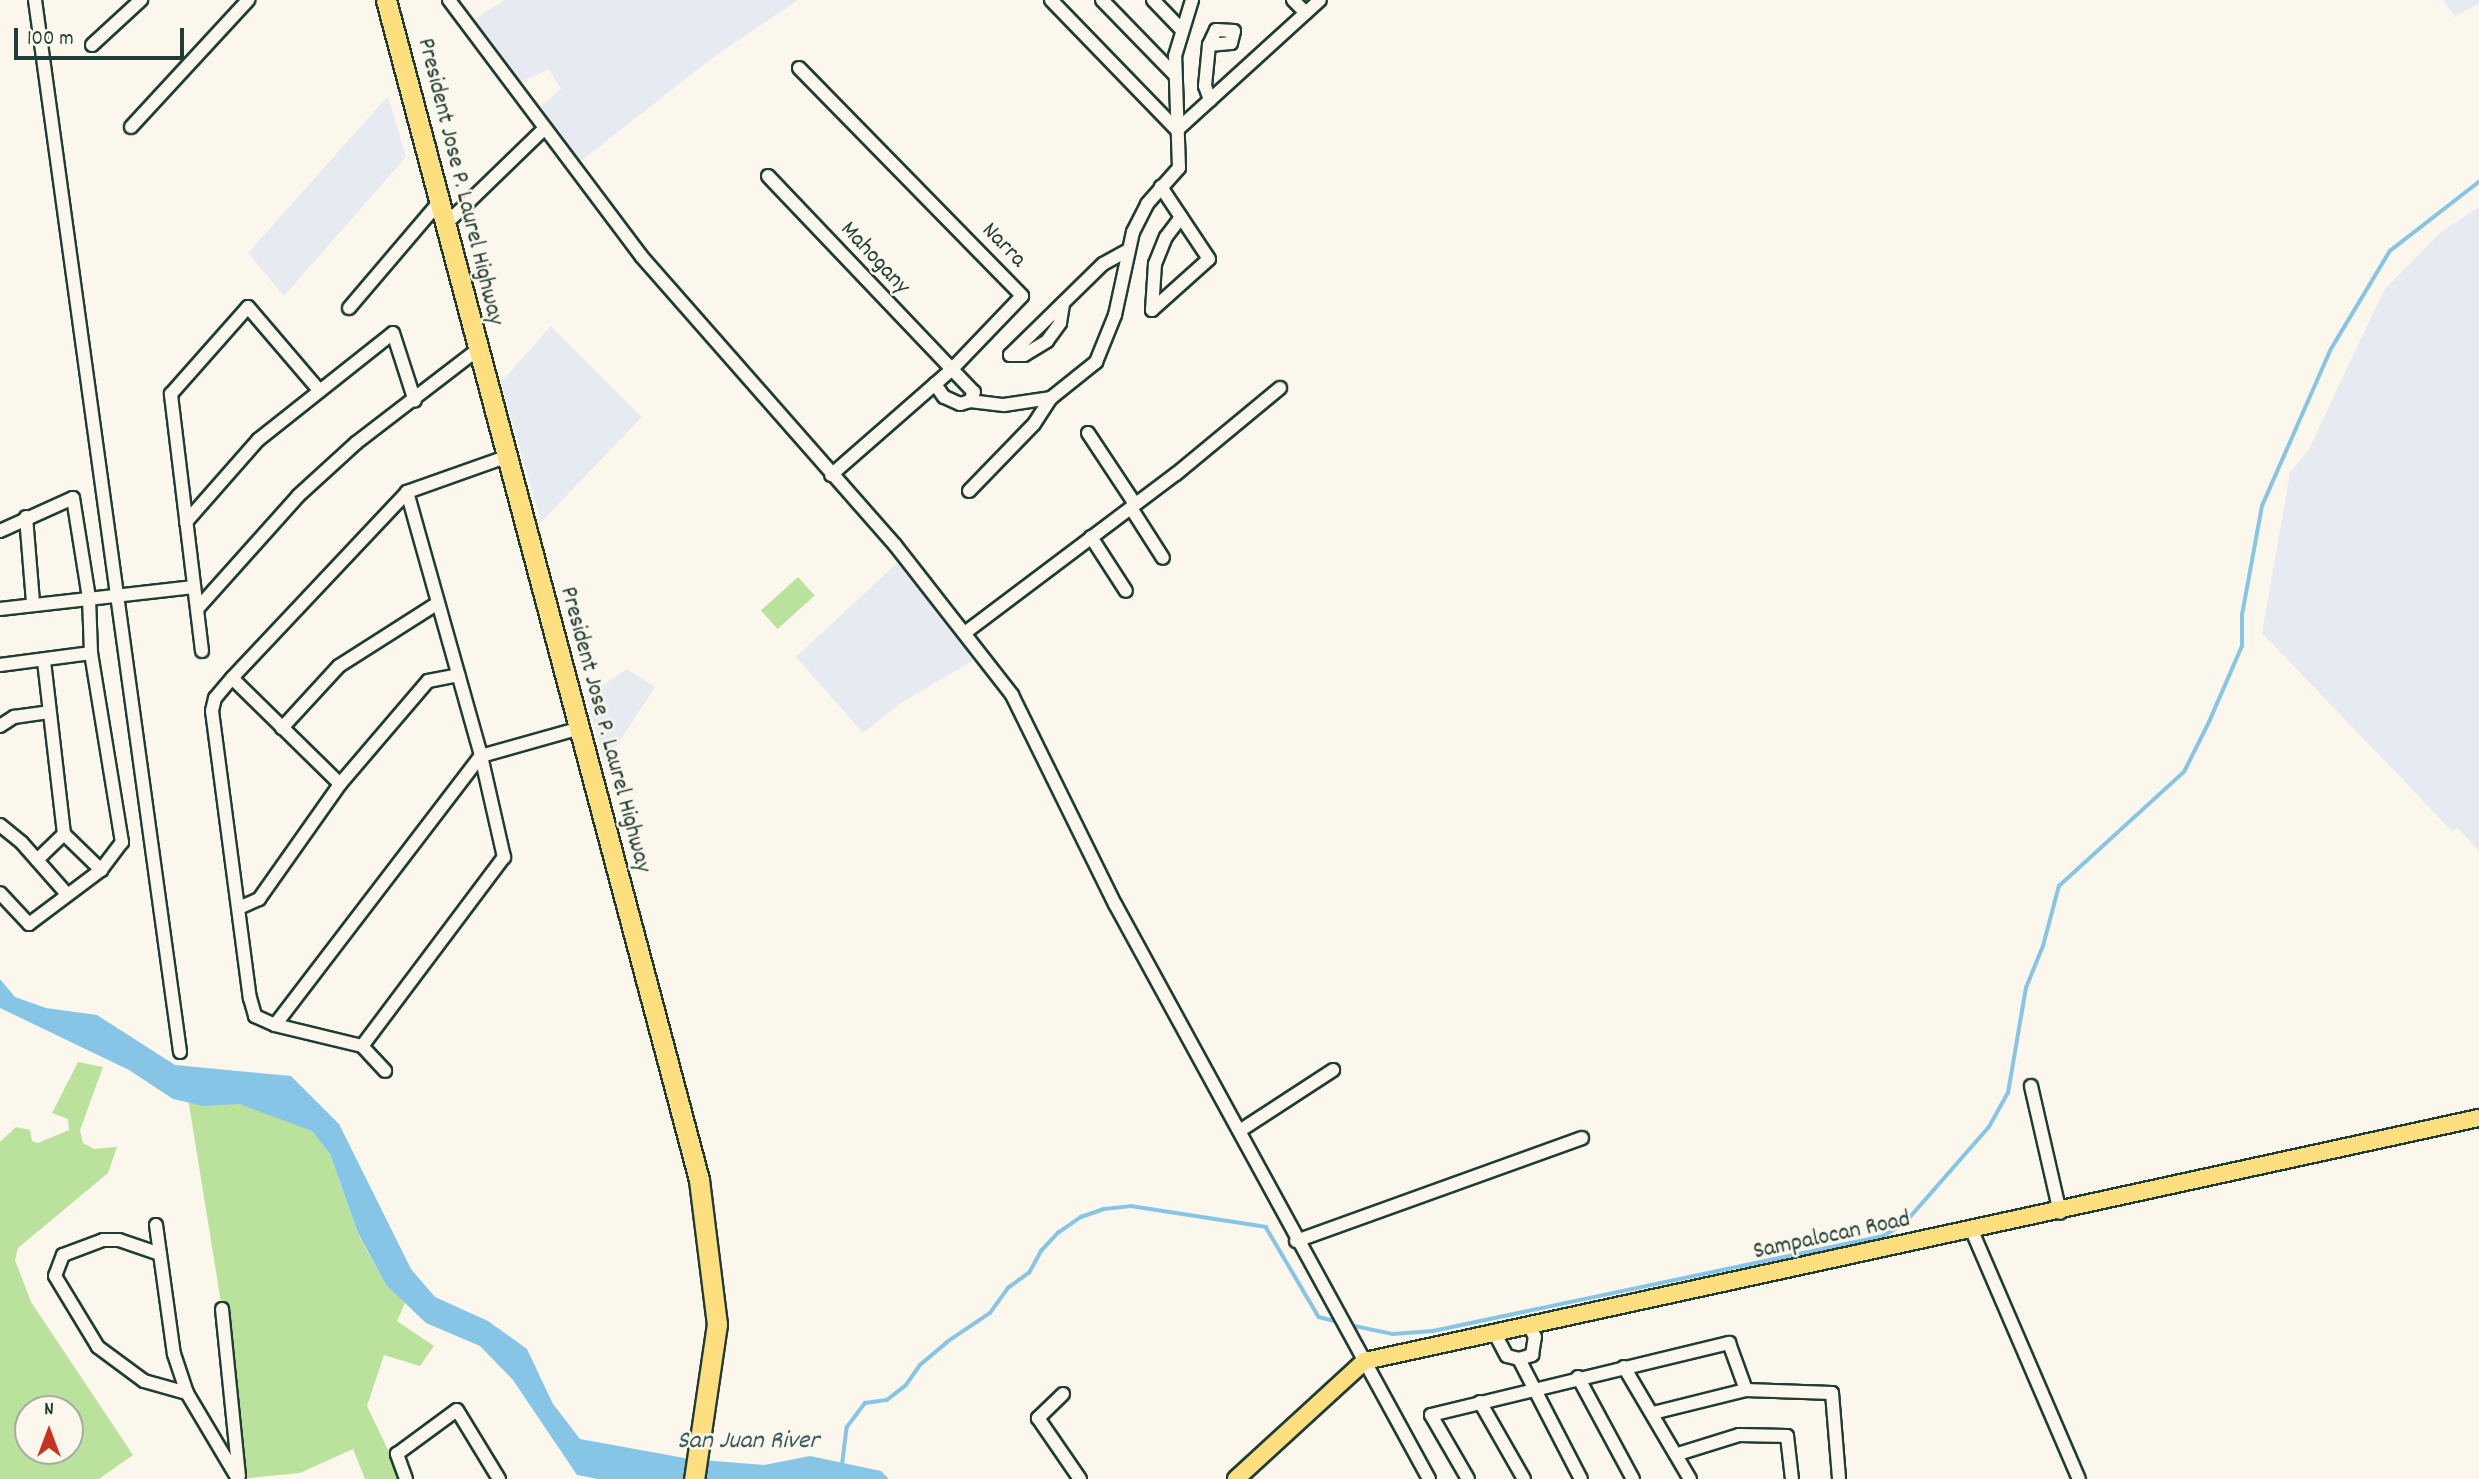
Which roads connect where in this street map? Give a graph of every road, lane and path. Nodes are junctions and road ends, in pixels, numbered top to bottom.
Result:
1 (35, 0) edge
2 (141, 0) edge
3 (248, 0) edge
4 (386, 0) edge
5 (1051, 0) edge
6 (1102, 0) edge
7 (1153, 0) edge
8 (1192, 0) edge
9 (1293, 0) edge
10 (1320, 0) edge
11 (451, 1) edge
12 (1306, 13) junction
13 (1182, 30) junction
14 (92, 45) dead end
15 (1209, 45) dead end
16 (799, 68) dead end
17 (1174, 74) junction
18 (1210, 100) junction
19 (131, 127) dead end
20 (545, 128) junction
21 (1177, 130) junction
22 (768, 176) dead end
23 (1161, 187) junction
24 (441, 200) junction
25 (1181, 217) junction
26 (448, 222) junction
27 (1128, 250) junction
28 (1063, 303) junction
29 (349, 308) dead end
30 (476, 351) junction
31 (950, 371) junction
32 (934, 384) junction
33 (1280, 388) dead end
34 (319, 390) junction
35 (972, 396) junction
36 (1051, 398) junction
37 (415, 401) junction
38 (1088, 433) dead end
39 (506, 457) junction
40 (831, 475) junction
41 (970, 491) dead end
42 (407, 492) junction
43 (1133, 506) junction
44 (26, 517) junction
45 (186, 522) junction
46 (0, 531) edge
47 (1091, 537) junction
48 (1163, 558) dead end
49 (194, 587) junction
50 (1126, 591) dead end
51 (116, 596) junction
52 (89, 598) junction
53 (33, 603) junction
54 (438, 603) junction
55 (0, 608) edge
56 (198, 608) junction
57 (966, 632) junction
58 (202, 651) dead end
59 (91, 653) junction
60 (44, 661) junction
61 (0, 664) edge
62 (458, 674) junction
63 (232, 678) junction
64 (48, 712) junction
65 (0, 726) edge
66 (282, 728) junction
67 (577, 729) junction
68 (481, 756) junction
69 (340, 784) junction
70 (0, 825) edge
71 (64, 834) junction
72 (37, 860) junction
73 (101, 870) junction
74 (0, 893) edge
75 (66, 894) junction
76 (241, 907) junction
77 (275, 1025) junction
78 (362, 1046) junction
79 (180, 1052) dead end
80 (1333, 1070) dead end
81 (385, 1071) dead end
82 (2031, 1086) dead end
83 (2479, 1118) edge
84 (1241, 1130) junction
85 (1582, 1138) dead end
86 (2060, 1213) junction
87 (156, 1225) dead end
88 (1972, 1231) junction
89 (1296, 1241) junction
90 (160, 1254) junction
91 (222, 1309) dead end
92 (1528, 1324) junction
93 (1494, 1332) junction
94 (1519, 1359) junction
95 (1365, 1361) junction
96 (1624, 1367) junction
97 (1578, 1377) junction
98 (1534, 1387) junction
99 (1746, 1390) junction
100 (187, 1393) junction
101 (1063, 1394) dead end
102 (1480, 1402) junction
103 (1653, 1413) junction
104 (1678, 1454) junction
105 (239, 1479) edge
106 (405, 1479) edge
107 (499, 1479) edge
108 (694, 1479) edge
109 (1080, 1479) edge
110 (1236, 1479) edge
111 (1429, 1479) edge
112 (1468, 1479) edge
113 (1524, 1479) edge
114 (1581, 1479) edge
115 (1633, 1479) edge
116 (1690, 1479) edge
117 (1793, 1479) edge
118 (1839, 1479) edge
119 (2079, 1479) edge

1 - 51 street
2 - 14 street
3 - 19 street
4 - 24 highway, President Jose P. Laurel Highway
5 - 21 street
6 - 17 street
7 - 13 street
8 - 13 street
9 - 12 street
10 - 12 street
11 - 20 street
12 - 18 street
13 - 17 street
15 - 18 street
16 - 31 street, Narra
17 - 21 street
18 - 21 street
20 - 26 street
20 - 40 street
21 - 23 street
22 - 31 street, Mahogany
23 - 25 street
23 - 27 street
24 - 26 highway, President Jose P. Laurel Highway
24 - 29 street
25 - 25 street
26 - 30 highway, President Jose P. Laurel Highway
27 - 28 street
27 - 36 street
28 - 28 street
30 - 37 street
30 - 39 highway, President Jose P. Laurel Highway
31 - 32 street, Narra
31 - 35 street, Mahogany
32 - 35 street
32 - 40 street, Narra
33 - 43 street
34 - 37 street
34 - 45 street
34 - 45 street
35 - 36 street
36 - 41 street
37 - 56 street
38 - 43 street
39 - 42 street
39 - 67 highway, President Jose P. Laurel Highway
40 - 57 street
42 - 54 street
42 - 63 street
43 - 47 street
43 - 48 street
44 - 46 street
44 - 52 street
44 - 53 street
45 - 49 street
47 - 50 street
47 - 57 street
49 - 51 street
49 - 56 street
51 - 52 street
51 - 79 street
52 - 53 street
52 - 59 street
53 - 55 street
54 - 62 street
54 - 66 street
56 - 58 street
57 - 84 street
59 - 60 street
59 - 73 street
60 - 61 street
60 - 64 street
62 - 68 street
62 - 69 street
63 - 66 street
63 - 76 street
64 - 65 street
64 - 71 street
66 - 69 street
67 - 68 street
67 - 108 highway, President Jose P. Laurel Highway
68 - 77 street
68 - 78 street
69 - 76 street
70 - 72 street
71 - 72 street
71 - 73 street
72 - 75 street
73 - 75 street
74 - 75 street
76 - 77 street
77 - 78 street
78 - 81 street
80 - 84 street
82 - 86 street
83 - 86 main road, Sampalocan Road
84 - 89 street
85 - 89 street
86 - 88 main road, Sampalocan Road
87 - 90 street
88 - 92 main road, Sampalocan Road
88 - 119 street
89 - 95 street
90 - 100 street
90 - 100 street
91 - 105 street
92 - 93 main road, Sampalocan Road
92 - 94 street
93 - 94 street
93 - 95 main road, Sampalocan Road
94 - 98 street
95 - 110 main road, Sampalocan Road
95 - 111 street
96 - 97 street
96 - 99 street
96 - 103 street
97 - 98 street
97 - 115 street
98 - 102 street
98 - 114 street
99 - 103 street
99 - 118 street
100 - 105 street
101 - 109 street
102 - 112 street
102 - 113 street
103 - 104 street
104 - 116 street
104 - 117 street
106 - 107 street

